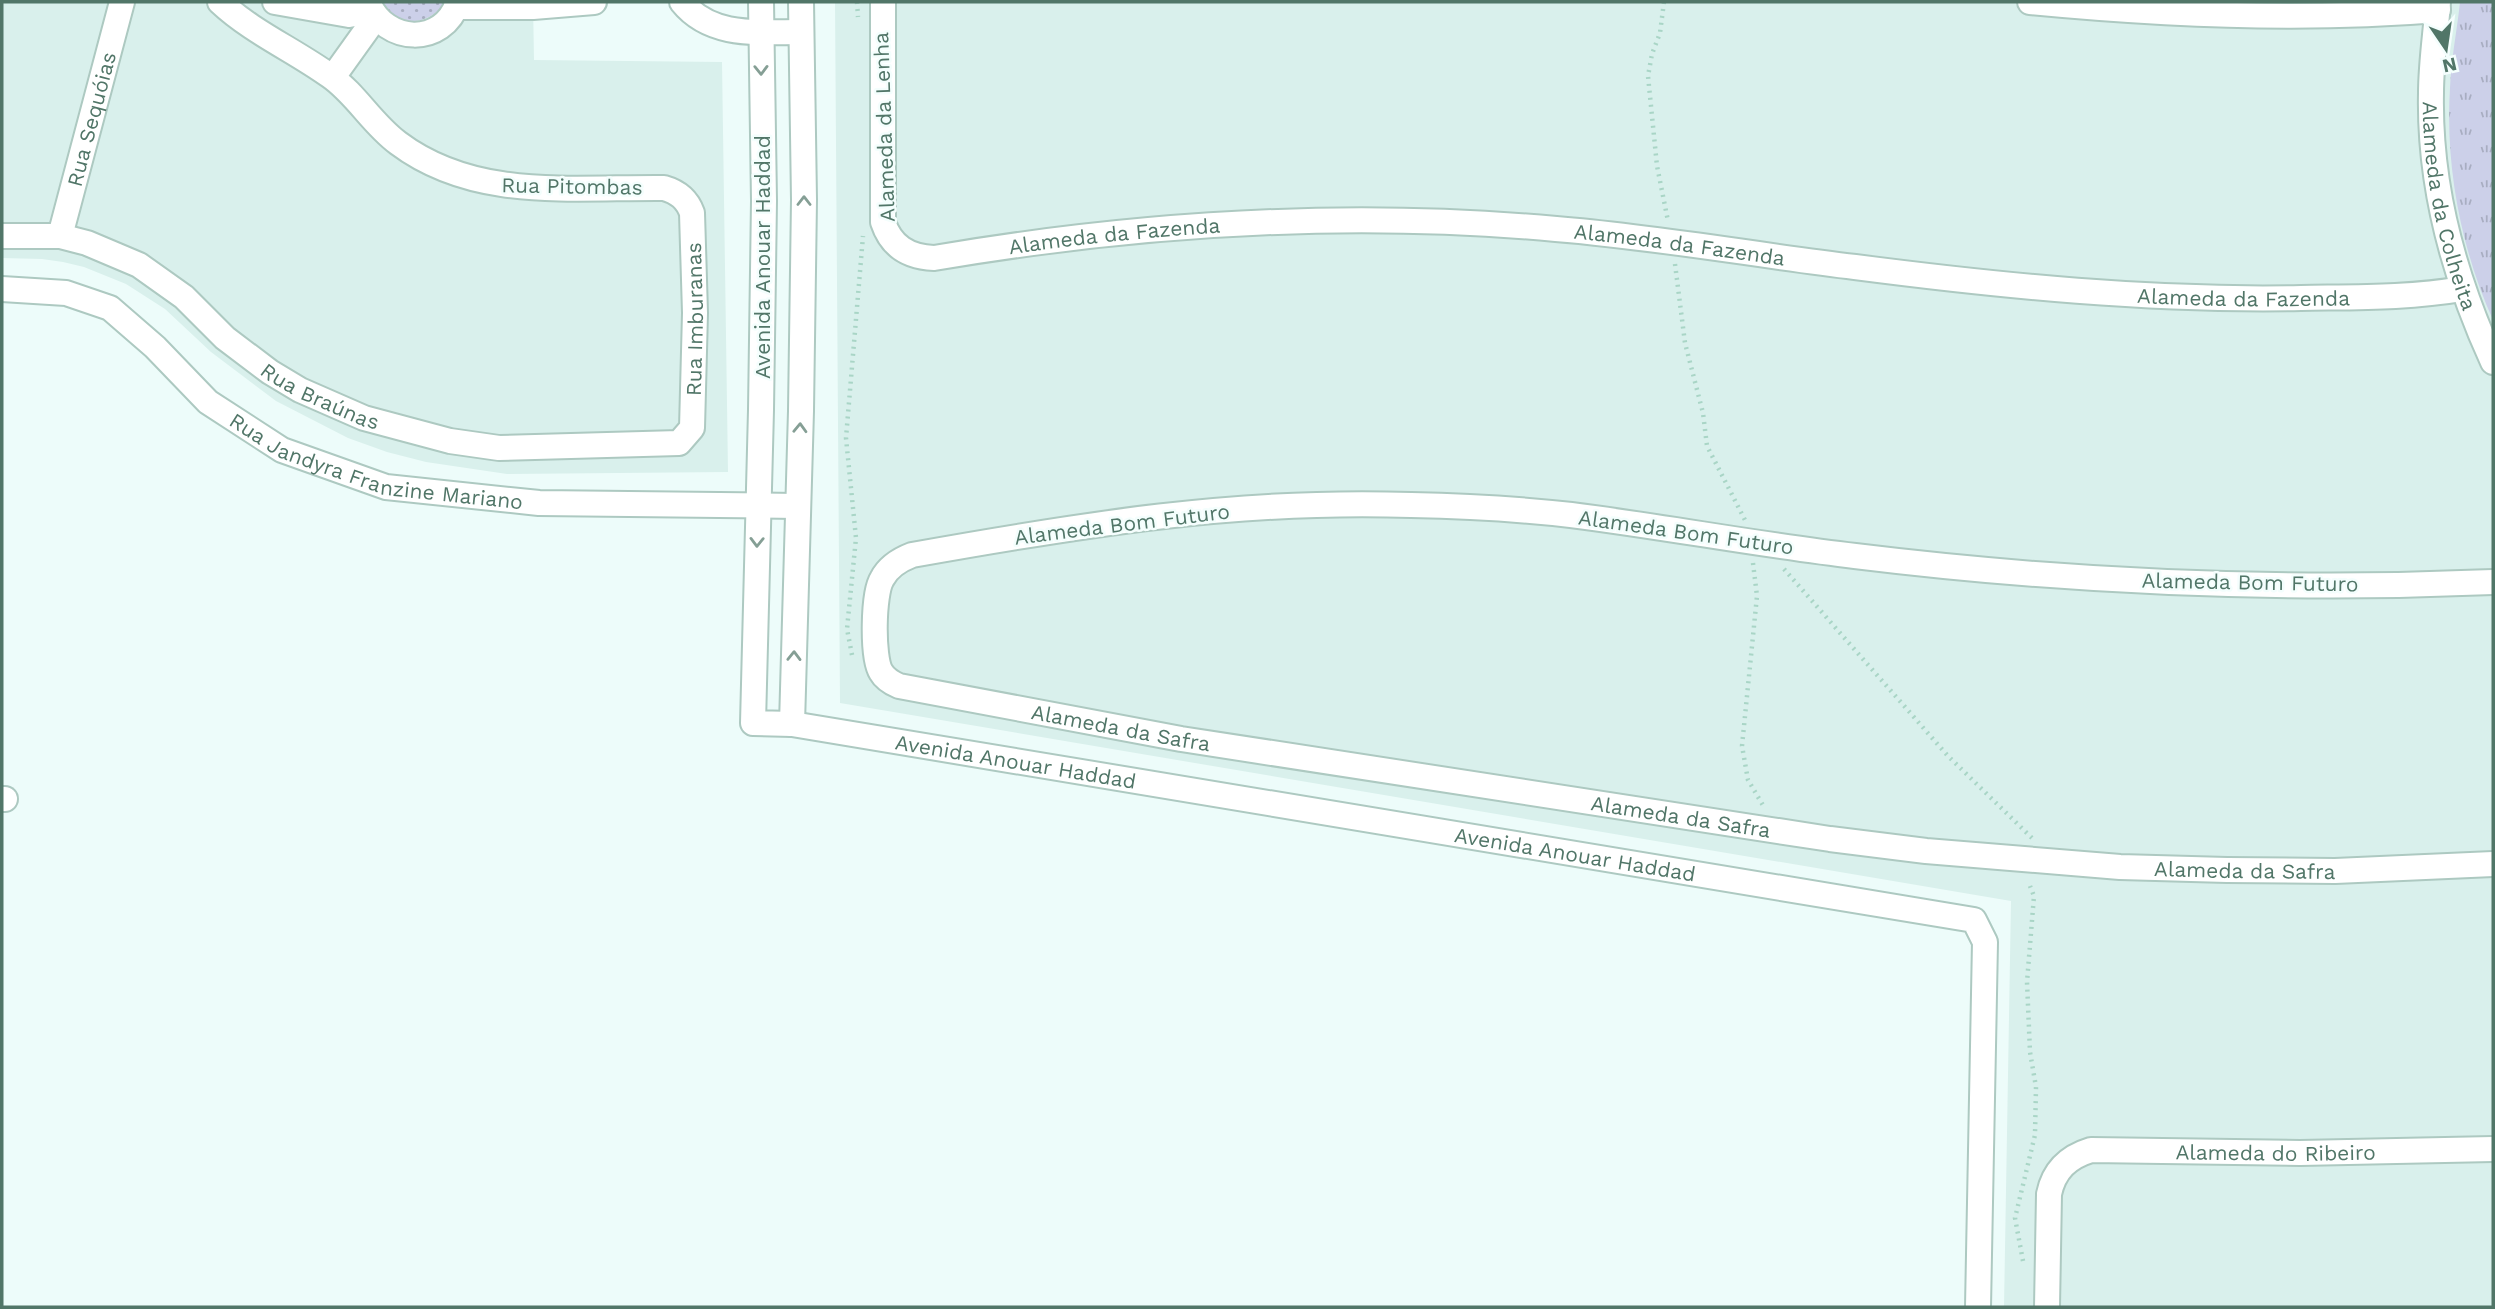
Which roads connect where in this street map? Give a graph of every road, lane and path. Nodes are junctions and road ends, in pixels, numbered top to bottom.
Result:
1 (122, 2) edge
2 (220, 2) edge
3 (275, 2) edge
4 (682, 2) edge
5 (761, 2) edge
6 (801, 2) edge
7 (857, 2) edge
8 (883, 2) edge
9 (1664, 2) edge
10 (2030, 2) edge
11 (585, 3) edge
12 (457, 4) edge
13 (2438, 6) edge
14 (372, 10) edge
15 (859, 27) dead end
16 (760, 32) junction
17 (800, 32) junction
18 (333, 77) junction
19 (679, 194) joint
20 (863, 230) dead end
21 (2, 236) edge
22 (60, 236) junction
23 (1672, 242) junction
24 (899, 248) joint
25 (2, 289) edge
26 (2462, 289) junction
27 (2493, 362) edge
28 (679, 443) joint
29 (758, 505) junction
30 (797, 506) junction
31 (1751, 542) junction
32 (1779, 565) dead end
33 (2493, 582) edge
34 (869, 667) junction
35 (792, 724) junction
36 (1765, 809) dead end
37 (2033, 861) junction
38 (2493, 864) edge
39 (2019, 883) dead end
40 (2030, 886) junction
41 (2493, 1149) edge
42 (2024, 1264) dead end
43 (1978, 1307) edge
44 (2047, 1307) edge

1 - 22 street, Rua Sequóias
2 - 18 street, Rua Pitombas
3 - 14 street
4 - 16 street
5 - 16 street, Avenida Anouar Haddad
6 - 17 street, Avenida Anouar Haddad
7 - 15 path
8 - 24 street, Alameda da Lenha
9 - 23 path
10 - 13 street
11 - 12 street
12 - 14 street
13 - 26 street, Alameda da Colheita
14 - 18 street
16 - 17 street
16 -> 29 street, Avenida Anouar Haddad
30 -> 17 street, Avenida Anouar Haddad
18 - 19 street, Rua Pitombas
19 - 28 street, Rua Imburanas
20 - 34 path
21 - 22 street, Rua Braúnas
22 - 28 street, Rua Braúnas
23 - 24 street, Alameda da Fazenda
23 - 26 street, Alameda da Fazenda
23 - 31 path
25 - 29 street, Rua Jandyra Franzine Mariano
26 - 27 street, Alameda da Colheita
29 - 30 street, Rua Jandyra Franzine Mariano
29 -> 35 street, Avenida Anouar Haddad
35 -> 30 street, Avenida Anouar Haddad
31 - 33 street, Alameda Bom Futuro
31 - 34 street, Alameda Bom Futuro
31 - 36 path
32 - 37 path
34 - 37 street, Alameda da Safra
35 - 43 street, Avenida Anouar Haddad
37 - 38 street, Alameda da Safra
37 - 40 path
39 - 40 path
40 - 42 path
41 - 44 street, Alameda do Ribeiro

